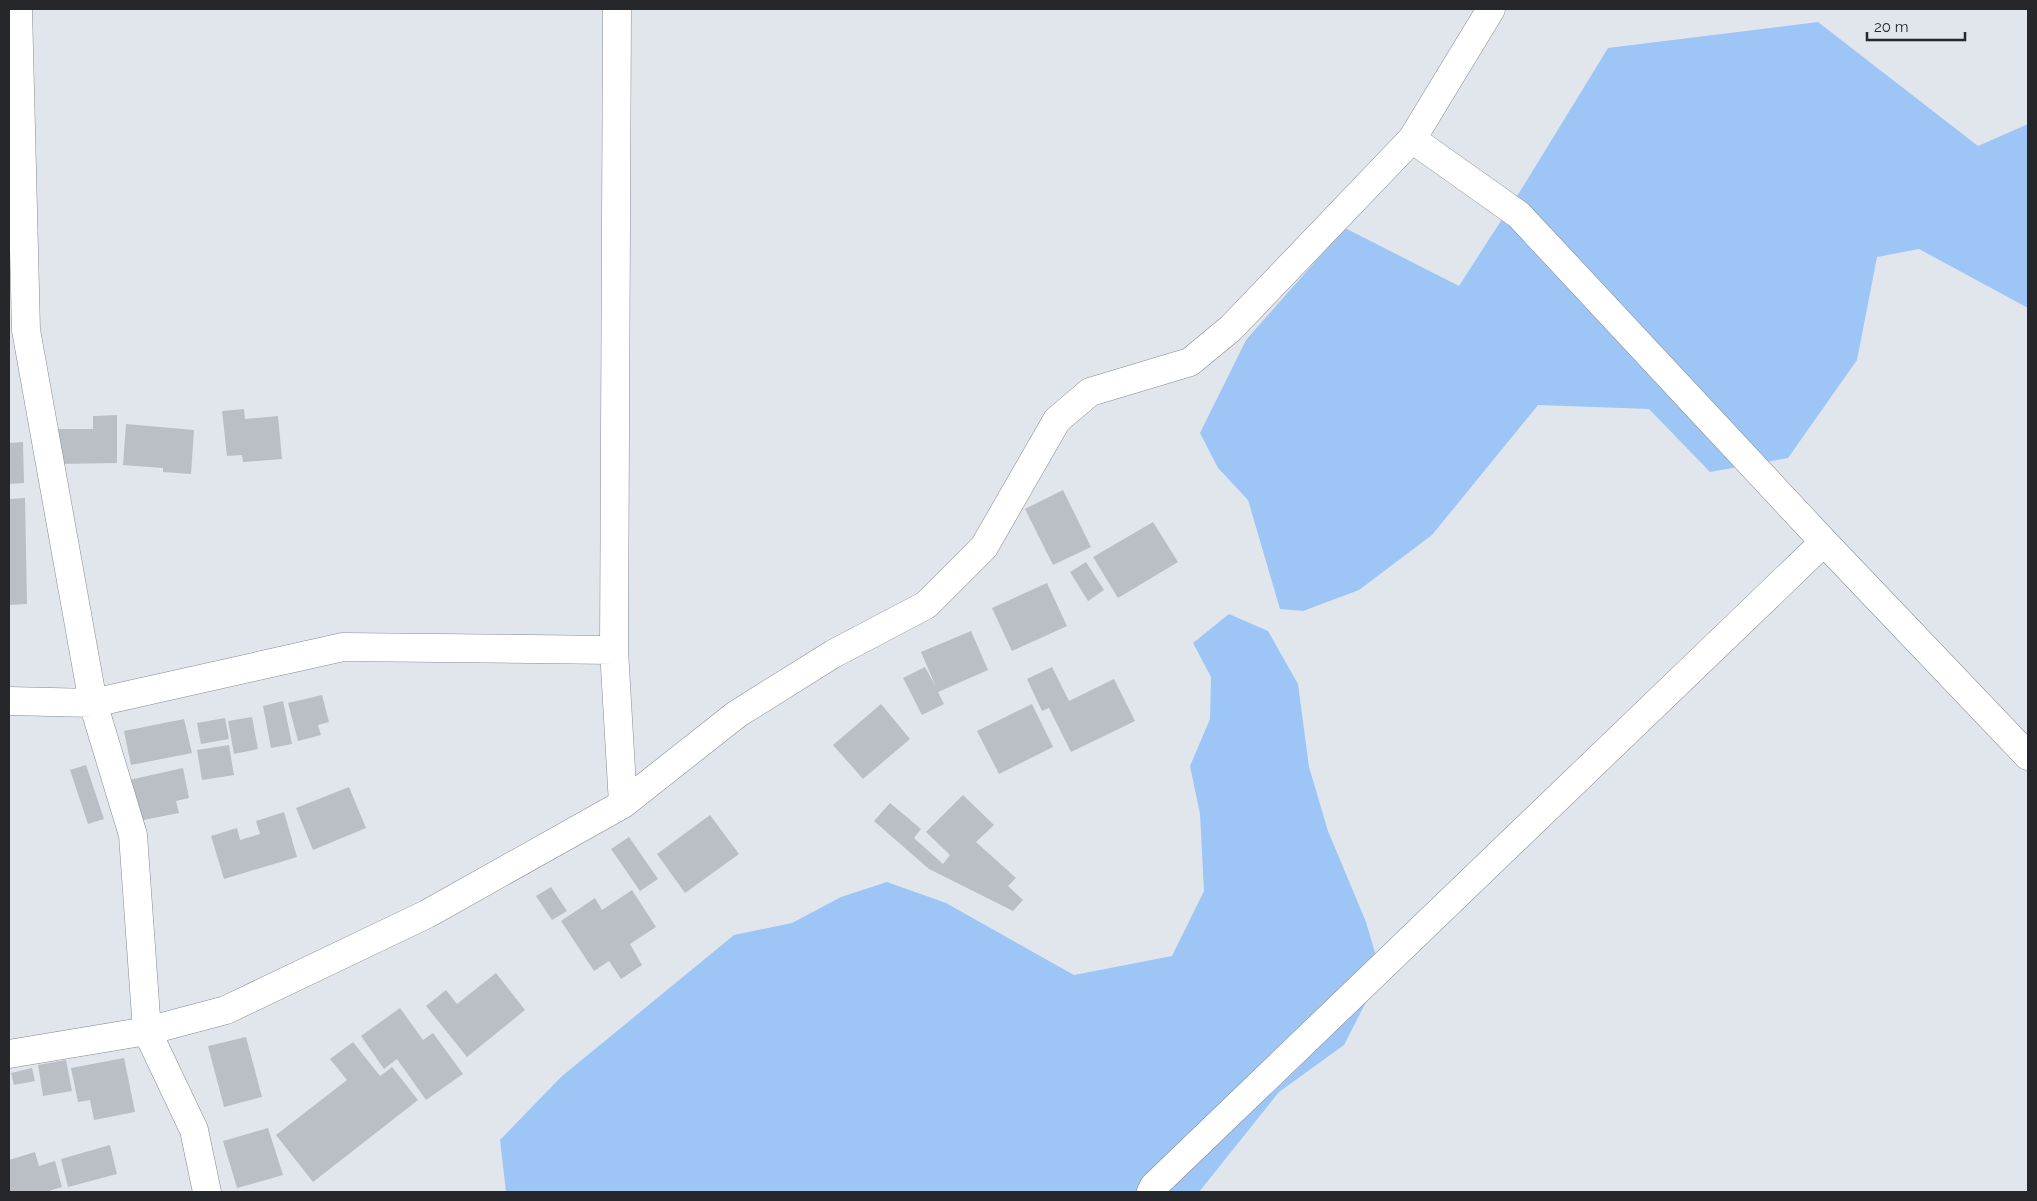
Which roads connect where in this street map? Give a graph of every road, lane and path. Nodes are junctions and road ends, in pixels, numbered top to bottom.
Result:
1 (18, 9) edge
2 (618, 9) edge
3 (1491, 9) edge
4 (1412, 139) junction
5 (1824, 542) junction
6 (614, 650) junction
7 (9, 701) edge
8 (93, 703) junction
9 (2028, 756) edge
10 (623, 804) junction
11 (147, 1031) junction
12 (9, 1054) edge
13 (207, 1192) edge
14 (1151, 1192) edge

1 - 8 street
2 - 6 street
3 - 4 street
4 - 5 street
4 - 10 street
5 - 9 street
5 - 14 street
6 - 8 street
6 - 10 street
7 - 8 street
8 - 11 street
10 - 11 street
11 - 12 street
11 - 13 street

